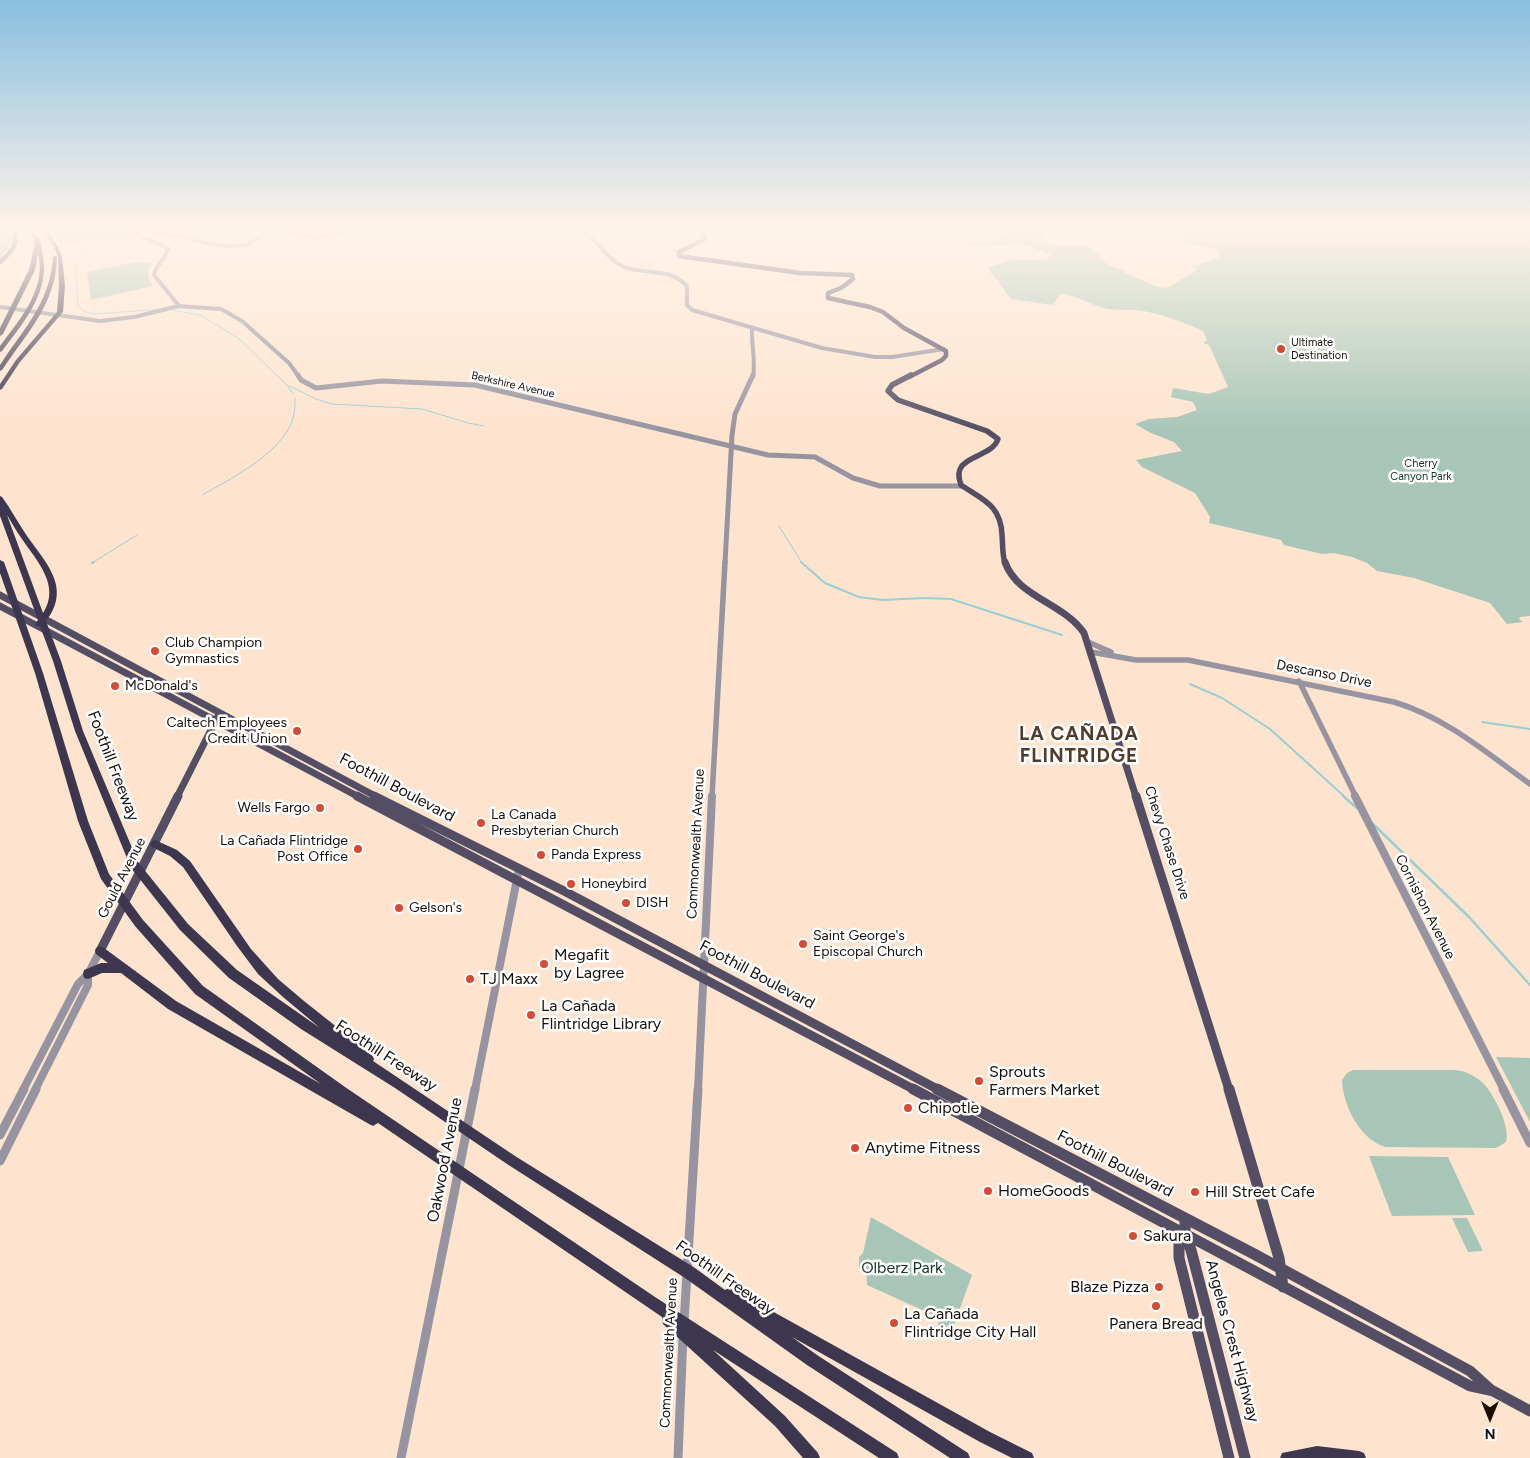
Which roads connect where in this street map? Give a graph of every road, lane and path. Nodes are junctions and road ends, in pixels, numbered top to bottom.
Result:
1 (19, 295) edge
2 (36, 295) edge
3 (47, 295) edge
4 (61, 295) edge
5 (170, 295) edge
6 (688, 295) edge
7 (828, 295) edge
8 (42, 306) joint
9 (179, 306) junction
10 (0, 307) edge
11 (11, 309) junction
12 (58, 316) junction
13 (752, 327) junction
14 (0, 334) edge
15 (944, 349) junction
16 (0, 350) edge
17 (0, 369) edge
18 (0, 388) edge
19 (731, 447) junction
20 (962, 486) junction
21 (0, 498) edge
22 (0, 506) edge
23 (0, 562) edge
24 (27, 583) joint
25 (0, 595) edge
26 (0, 606) edge
27 (44, 619) junction
28 (37, 626) junction
29 (1089, 647) junction
30 (1121, 656) junction
31 (57, 661) joint
32 (1299, 681) junction
33 (218, 717) junction
34 (1530, 784) edge
35 (153, 847) junction
36 (519, 868) junction
37 (517, 880) junction
38 (100, 951) junction
39 (703, 965) junction
40 (124, 968) junction
41 (88, 974) junction
42 (702, 977) junction
43 (399, 1084) junction
44 (0, 1135) edge
45 (1530, 1143) edge
46 (430, 1152) junction
47 (0, 1161) edge
48 (1101, 1175) junction
49 (1098, 1187) junction
50 (1185, 1219) junction
51 (1185, 1234) junction
52 (1281, 1268) junction
53 (690, 1273) junction
54 (1283, 1287) junction
55 (650, 1302) junction
56 (680, 1380) joint
57 (1493, 1392) junction
58 (1530, 1411) edge
59 (401, 1458) edge
60 (678, 1458) edge
61 (813, 1458) edge
62 (892, 1458) edge
63 (963, 1458) edge
64 (1027, 1458) edge
65 (1228, 1458) edge
66 (1245, 1458) edge
67 (1287, 1458) edge
68 (1359, 1458) edge

1 - 11 highway
2 - 16 highway
3 - 8 highway
4 - 12 highway
5 - 9 street
6 - 13 street
7 - 15 main road
8 - 17 highway
9 - 12 street, Berkshire Avenue
9 - 19 street, Berkshire Avenue
10 - 11 street, Berkshire Avenue
11 - 12 street, Berkshire Avenue
11 - 14 highway
12 - 18 highway
13 - 15 street
13 - 19 street, Commonwealth Avenue
15 - 20 main road
19 - 20 street, Berkshire Avenue
19 - 39 street, Commonwealth Avenue
20 - 29 main road, Chevy Chase Drive
21 - 27 highway
22 - 24 highway, Foothill Freeway
23 - 46 highway
24 - 31 highway, Foothill Freeway
25 - 27 main road, Foothill Boulevard
26 - 28 main road, Foothill Boulevard
27 - 28 highway
27 - 33 main road, Foothill Boulevard
28 - 33 main road, Foothill Boulevard
29 - 30 street, Descanso Drive
29 - 30 street
29 - 52 main road, Chevy Chase Drive
30 - 32 street, Descanso Drive
31 - 43 highway, Foothill Freeway
32 - 34 street, Descanso Drive
32 - 45 street, Cornishon Avenue
33 - 35 main road, Gould Avenue
33 - 36 main road, Foothill Boulevard
33 - 37 main road, Foothill Boulevard
35 - 38 main road, Gould Avenue
35 - 43 highway
36 - 37 street, Oakwood Avenue
36 - 39 main road, Foothill Boulevard
37 - 42 main road, Foothill Boulevard
37 - 59 street, Oakwood Avenue
38 - 40 highway
38 - 41 street, Gould Avenue
39 - 42 street, Commonwealth Avenue
39 - 48 main road, Foothill Boulevard
40 - 41 highway
40 - 46 highway
41 - 44 street, Gould Avenue
41 - 47 street, Gould Avenue
42 - 49 main road, Foothill Boulevard
42 - 56 street, Commonwealth Avenue
43 - 53 highway, Foothill Freeway
46 - 55 highway
48 - 49 main road
48 - 50 main road, Foothill Boulevard
49 - 51 main road, Foothill Boulevard
50 - 51 main road, Angeles Crest Highway
50 - 52 main road, Foothill Boulevard
51 - 54 main road, Foothill Boulevard
51 - 65 main road, Angeles Crest Highway
51 - 66 main road, Angeles Crest Highway
52 - 54 main road, Chevy Chase Drive
52 - 57 main road, Foothill Boulevard
53 - 63 highway, Foothill Freeway
53 - 64 highway
54 - 57 main road, Foothill Boulevard
55 - 61 highway
55 - 62 highway
56 - 60 street, Commonwealth Avenue
57 - 58 main road, Foothill Boulevard
67 - 68 highway

